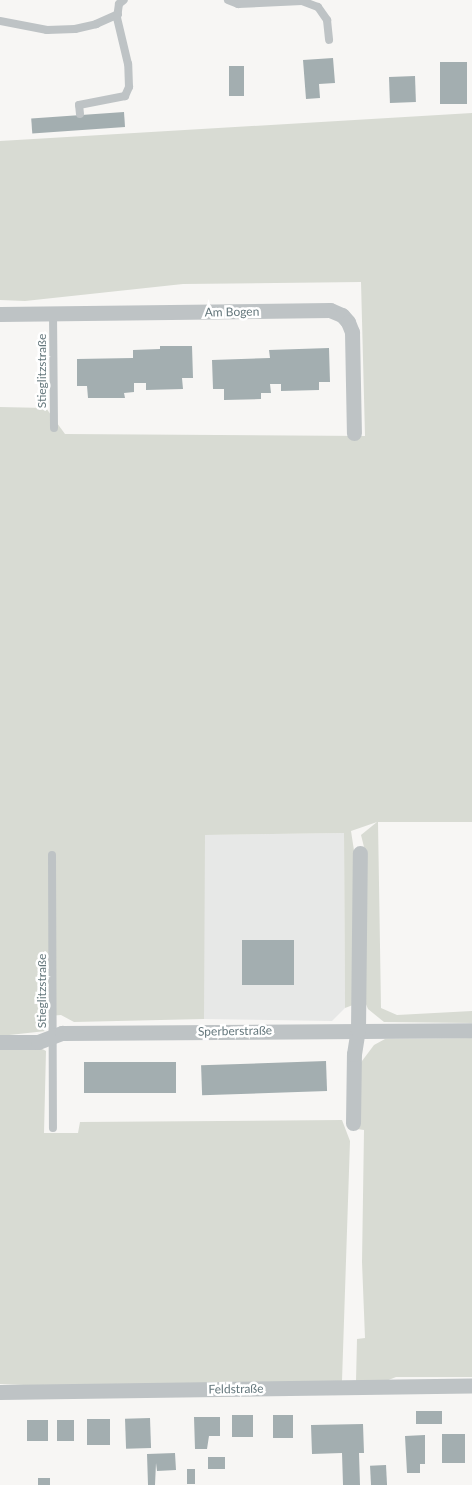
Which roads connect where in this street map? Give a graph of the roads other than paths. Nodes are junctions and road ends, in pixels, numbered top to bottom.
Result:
1 (124, 0) edge
2 (228, 0) edge
3 (118, 14) junction
4 (0, 21) edge
5 (329, 40) dead end
6 (80, 114) dead end
7 (0, 314) edge
8 (53, 314) junction
9 (54, 428) dead end
10 (354, 433) dead end
11 (360, 853) dead end
12 (52, 855) dead end
13 (358, 1030) junction
14 (472, 1030) edge
15 (53, 1037) junction
16 (0, 1042) edge
17 (353, 1123) dead end
18 (53, 1128) dead end
19 (472, 1385) edge
20 (0, 1392) edge

1 - 3 lane
2 - 5 lane
3 - 4 lane
3 - 6 lane
7 - 8 street, Am Bogen
8 - 9 lane, Stieglitzstraße
8 - 10 street, Am Bogen
11 - 13 street
12 - 15 lane, Stieglitzstraße
13 - 14 street, Sperberstraße
13 - 15 street, Sperberstraße
13 - 17 street
15 - 16 street, Sperberstraße
15 - 18 lane, Stieglitzstraße
19 - 20 street, Feldstraße

